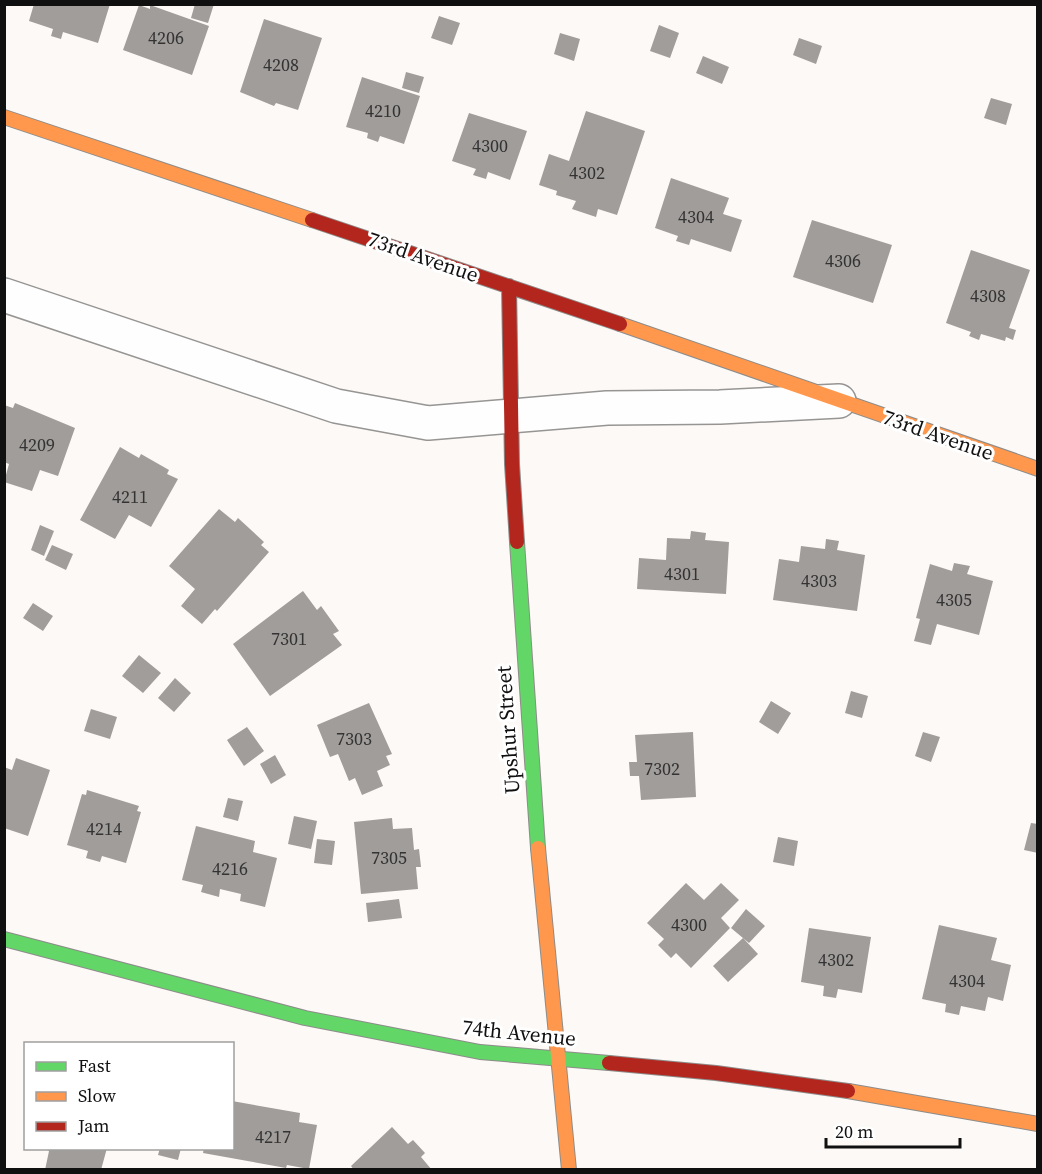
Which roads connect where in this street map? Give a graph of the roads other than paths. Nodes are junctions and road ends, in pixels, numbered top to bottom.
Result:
1 (4, 117) edge
2 (509, 286) junction
3 (4, 295) edge
4 (839, 401) junction
5 (511, 418) junction
6 (1038, 469) edge
7 (6, 944) edge
8 (560, 1059) junction
9 (1038, 1124) edge
10 (568, 1170) edge

1 - 2 street, 73rd Avenue
2 - 4 street, 73rd Avenue
2 - 5 street, Upshur Street
3 - 5 street, 73rd Avenue
4 - 5 street, 73rd Avenue
4 - 6 street, 73rd Avenue
5 - 8 street, Upshur Street
7 - 8 street, 74th Avenue
8 - 9 street, 74th Avenue
8 - 10 street, Upshur Street

